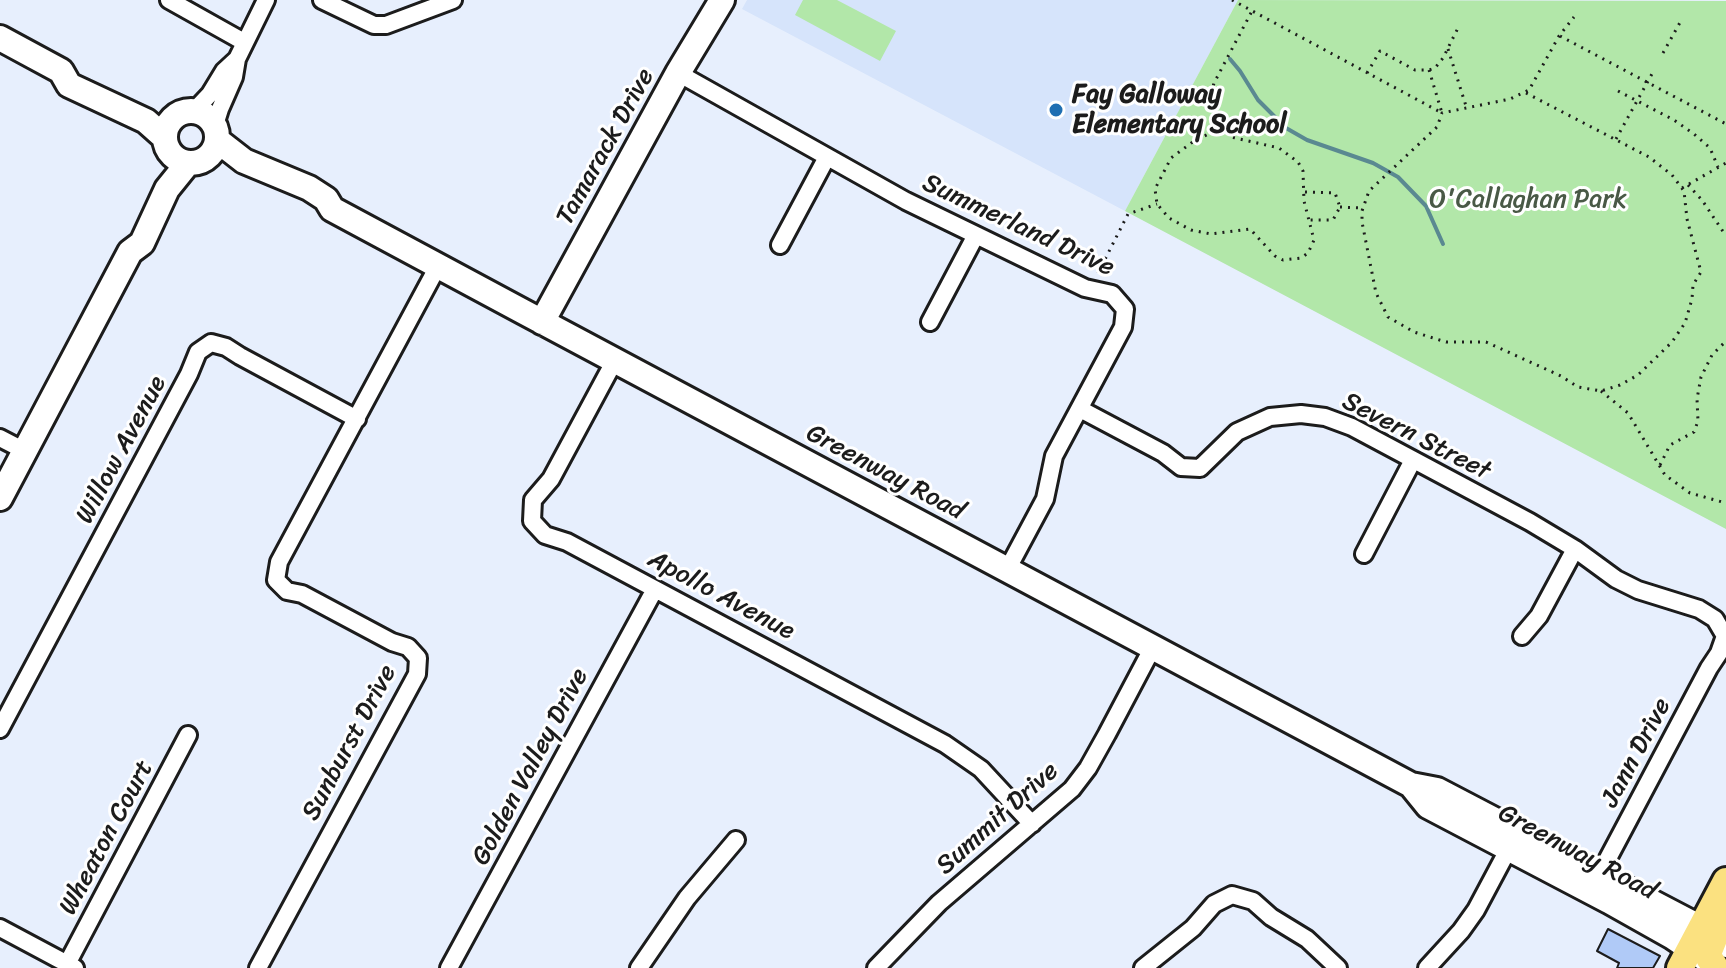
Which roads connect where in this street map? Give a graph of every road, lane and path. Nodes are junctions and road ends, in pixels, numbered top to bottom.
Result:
1 (169, 0) edge
2 (266, 0) edge
3 (322, 0) edge
4 (453, 0) edge
5 (722, 0) edge
6 (1232, 0) edge
7 (1252, 11) junction
8 (1574, 17) dead end
9 (1682, 19) dead end
10 (1458, 28) dead end
11 (1559, 36) junction
12 (0, 38) edge
13 (244, 42) junction
14 (1448, 49) junction
15 (1663, 53) dead end
16 (237, 59) junction
17 (1429, 70) junction
18 (61, 71) junction
19 (1653, 72) dead end
20 (678, 73) junction
21 (1367, 73) junction
22 (1647, 82) junction
23 (1618, 91) dead end
24 (1526, 93) junction
25 (1637, 101) junction
26 (1467, 108) junction
27 (188, 112) junction
28 (1442, 113) junction
29 (1726, 124) edge
30 (1221, 128) junction
31 (216, 133) junction
32 (1616, 141) junction
33 (164, 150) junction
34 (827, 157) junction
35 (196, 162) junction
36 (1726, 163) edge
37 (1718, 167) junction
38 (1688, 185) junction
39 (1682, 188) junction
40 (1305, 192) junction
41 (1157, 204) junction
42 (1340, 207) junction
43 (1363, 208) junction
44 (332, 209) junction
45 (1310, 220) junction
46 (976, 235) junction
47 (1726, 236) edge
48 (780, 245) dead end
49 (130, 252) junction
50 (438, 266) junction
51 (1098, 273) dead end
52 (542, 322) junction
53 (930, 322) dead end
54 (1726, 341) edge
55 (615, 360) junction
56 (1601, 391) junction
57 (1080, 409) junction
58 (357, 419) junction
59 (0, 438) edge
60 (25, 451) junction
61 (1413, 460) junction
62 (1659, 468) junction
63 (0, 498) edge
64 (1726, 503) edge
65 (1575, 549) junction
66 (1364, 554) dead end
67 (1007, 570) junction
68 (655, 589) junction
69 (1522, 636) dead end
70 (1725, 636) edge
71 (1153, 647) junction
72 (0, 729) edge
73 (188, 735) dead end
74 (1411, 785) junction
75 (1032, 824) junction
76 (736, 840) dead end
77 (1509, 848) junction
78 (1726, 881) edge
79 (1595, 883) junction
80 (1726, 912) edge
81 (0, 928) edge
82 (1711, 951) edge
83 (71, 966) edge
84 (258, 968) edge
85 (449, 968) edge
86 (639, 968) edge
87 (876, 968) edge
88 (1143, 968) edge
89 (1338, 968) edge
90 (1427, 968) edge

1 - 13 street
2 - 13 street
3 - 4 street
5 - 20 street, Tamarack Drive
6 - 7 path
7 - 21 path
7 - 30 path
8 - 11 path
9 - 15 path
10 - 14 path
11 - 22 path
11 - 24 path
12 - 18 street
13 - 16 street
14 - 17 path
14 - 26 path
16 - 27 street
16 - 31 street
17 - 21 path
17 - 28 path
18 - 27 street
18 - 33 street
19 - 22 path
20 - 34 street, Summerland Drive
20 - 52 street, Tamarack Drive
21 - 28 path
22 - 25 path
22 - 29 path
23 - 25 path
24 - 26 path
24 - 32 path
25 - 32 path
25 - 37 path
26 - 28 path
27 - 31 street
27 - 33 street
28 - 43 path
30 - 40 path
30 - 41 path
31 - 35 street
31 - 44 street, Greenway Road
32 - 39 path
33 - 35 street
33 - 49 street
34 - 46 street, Summerland Drive
34 - 48 street
35 - 44 street, Greenway Road
35 - 49 street
36 - 37 path
37 - 38 path
38 - 39 path
38 - 47 path
39 - 56 path
40 - 42 path
40 - 45 path
41 - 45 path
41 - 51 path
42 - 43 path
42 - 45 path
43 - 56 path
44 - 50 street, Greenway Road
46 - 53 street
46 - 57 street, Summerland Drive
49 - 60 street
50 - 52 street, Greenway Road
50 - 58 street, Sunburst Drive
52 - 55 street, Greenway Road
54 - 62 path
55 - 67 street, Greenway Road
55 - 68 street, Apollo Avenue
56 - 62 path
57 - 61 street, Severn Street
57 - 67 street, Summerland Drive
58 - 72 street, Willow Avenue
58 - 84 street, Sunburst Drive
59 - 60 street
60 - 63 street
61 - 65 street, Severn Street
61 - 66 street
62 - 64 path
65 - 69 street
65 - 70 street, Severn Street
67 - 71 street, Greenway Road
68 - 75 street, Apollo Avenue
68 - 85 street, Golden Valley Drive
70 - 79 street, Jann Drive
71 - 74 street, Greenway Road
71 - 75 street, Summit Drive
73 - 83 street, Wheaton Court
74 - 77 street, Greenway Road
74 - 79 street, Greenway Road
75 - 87 street, Summit Drive
76 - 86 street
77 - 79 street, Greenway Road
77 - 90 street
78 - 82 main road
79 - 82 street, Greenway Road
80 - 82 main road
81 - 83 street
88 - 89 street

